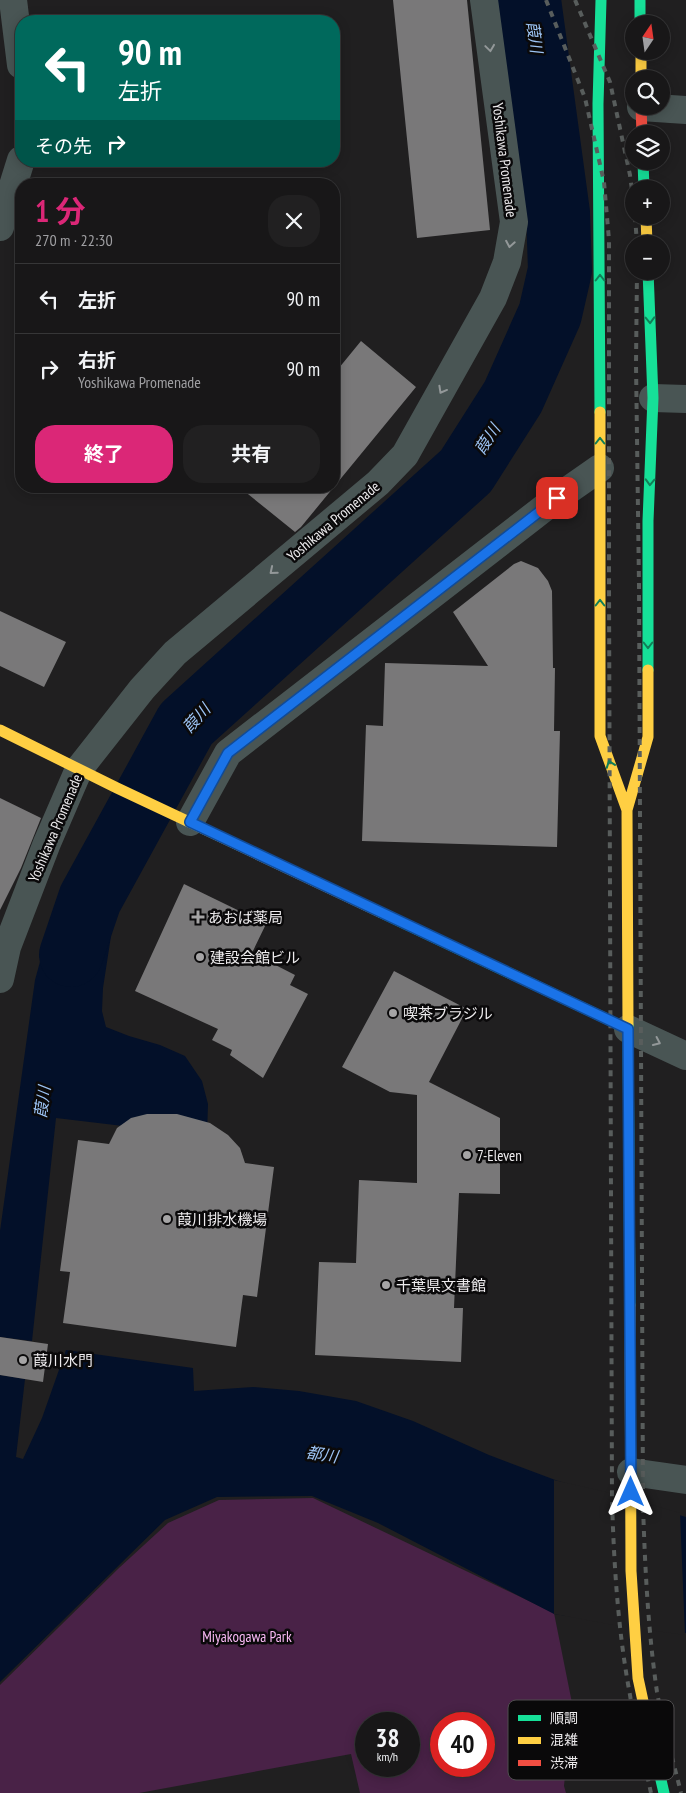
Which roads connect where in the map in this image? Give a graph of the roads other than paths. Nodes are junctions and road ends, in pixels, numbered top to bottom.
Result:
1 (12, 0) edge
2 (484, 0) edge
3 (601, 0) edge
4 (640, 0) edge
5 (640, 15) edge
6 (15, 22) edge
7 (670, 109) edge
8 (686, 110) edge
9 (15, 179) edge
10 (0, 227) edge
11 (648, 280) edge
12 (653, 398) junction
13 (686, 399) edge
14 (600, 468) junction
15 (0, 730) edge
16 (79, 769) junction
17 (627, 810) junction
18 (190, 822) junction
19 (0, 979) edge
20 (628, 1029) junction
21 (686, 1056) edge
22 (631, 1472) junction
23 (686, 1480) edge
24 (643, 1700) edge
25 (661, 1780) edge
26 (664, 1793) edge

1 - 6 street
2 -> 16 street, Yoshikawa Promenade
14 -> 3 street
4 - 5 street
7 - 8 street
9 - 10 street
11 -> 12 street
12 - 13 street
12 -> 17 street
17 -> 14 street
14 - 18 street
15 - 16 street
16 - 18 street
16 - 19 street, Yoshikawa Promenade
17 - 20 street
18 - 20 street
20 -> 21 street
20 - 22 street
22 - 23 street
22 - 24 street
25 - 26 street

